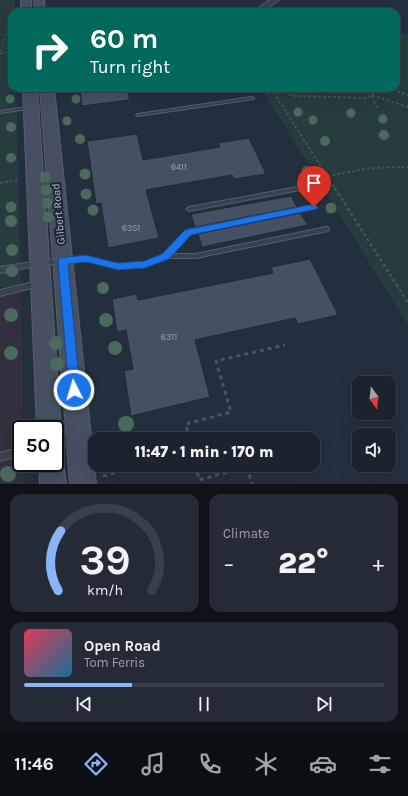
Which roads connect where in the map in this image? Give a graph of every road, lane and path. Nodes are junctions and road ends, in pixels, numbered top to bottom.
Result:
1 (275, 0) edge
2 (263, 8) edge
3 (8, 23) edge
4 (0, 53) edge
5 (30, 92) edge
6 (47, 92) edge
7 (274, 92) edge
8 (374, 92) edge
9 (285, 93) edge
10 (371, 95) junction
11 (252, 98) dead end
12 (48, 105) junction
13 (31, 107) junction
14 (408, 107) edge
15 (377, 108) dead end
16 (0, 112) edge
17 (138, 115) dead end
18 (408, 167) edge
19 (328, 176) junction
20 (22, 180) dead end
21 (0, 183) edge
22 (303, 188) dead end
23 (314, 207) dead end
24 (189, 209) dead end
25 (326, 229) dead end
26 (166, 256) junction
27 (62, 261) junction
28 (38, 263) junction
29 (0, 270) edge
30 (40, 284) junction
31 (0, 292) edge
32 (408, 303) edge
33 (285, 345) dead end
34 (48, 420) edge
35 (188, 432) edge
36 (79, 437) junction
37 (64, 441) edge
38 (12, 454) edge
39 (0, 457) edge
40 (52, 472) edge
41 (118, 472) edge
42 (197, 472) edge
43 (229, 472) edge
44 (248, 472) edge
45 (92, 480) edge
46 (53, 484) edge
47 (252, 484) edge

1 - 2 street
3 - 4 path
5 - 13 main road, Gilbert Road
6 - 12 main road, Gilbert Road
7 - 19 path
8 - 10 path
9 - 10 path
10 - 14 path
10 - 15 path
11 - 17 lane
12 - 13 lane
12 - 27 main road, Gilbert Road
13 - 16 lane
13 - 28 main road, Gilbert Road
18 - 19 path
19 - 32 path
20 - 21 path
22 - 24 lane
23 - 26 lane
25 - 26 lane
26 - 27 lane
27 - 28 lane
27 - 36 main road, Gilbert Road
28 - 29 lane
28 - 30 main road, Gilbert Road
30 - 31 lane
30 - 34 main road, Gilbert Road
33 - 35 path
36 - 37 lane
36 - 45 main road, Gilbert Road
38 - 39 lane
40 - 46 main road
41 - 45 path
42 - 43 path
44 - 47 path

